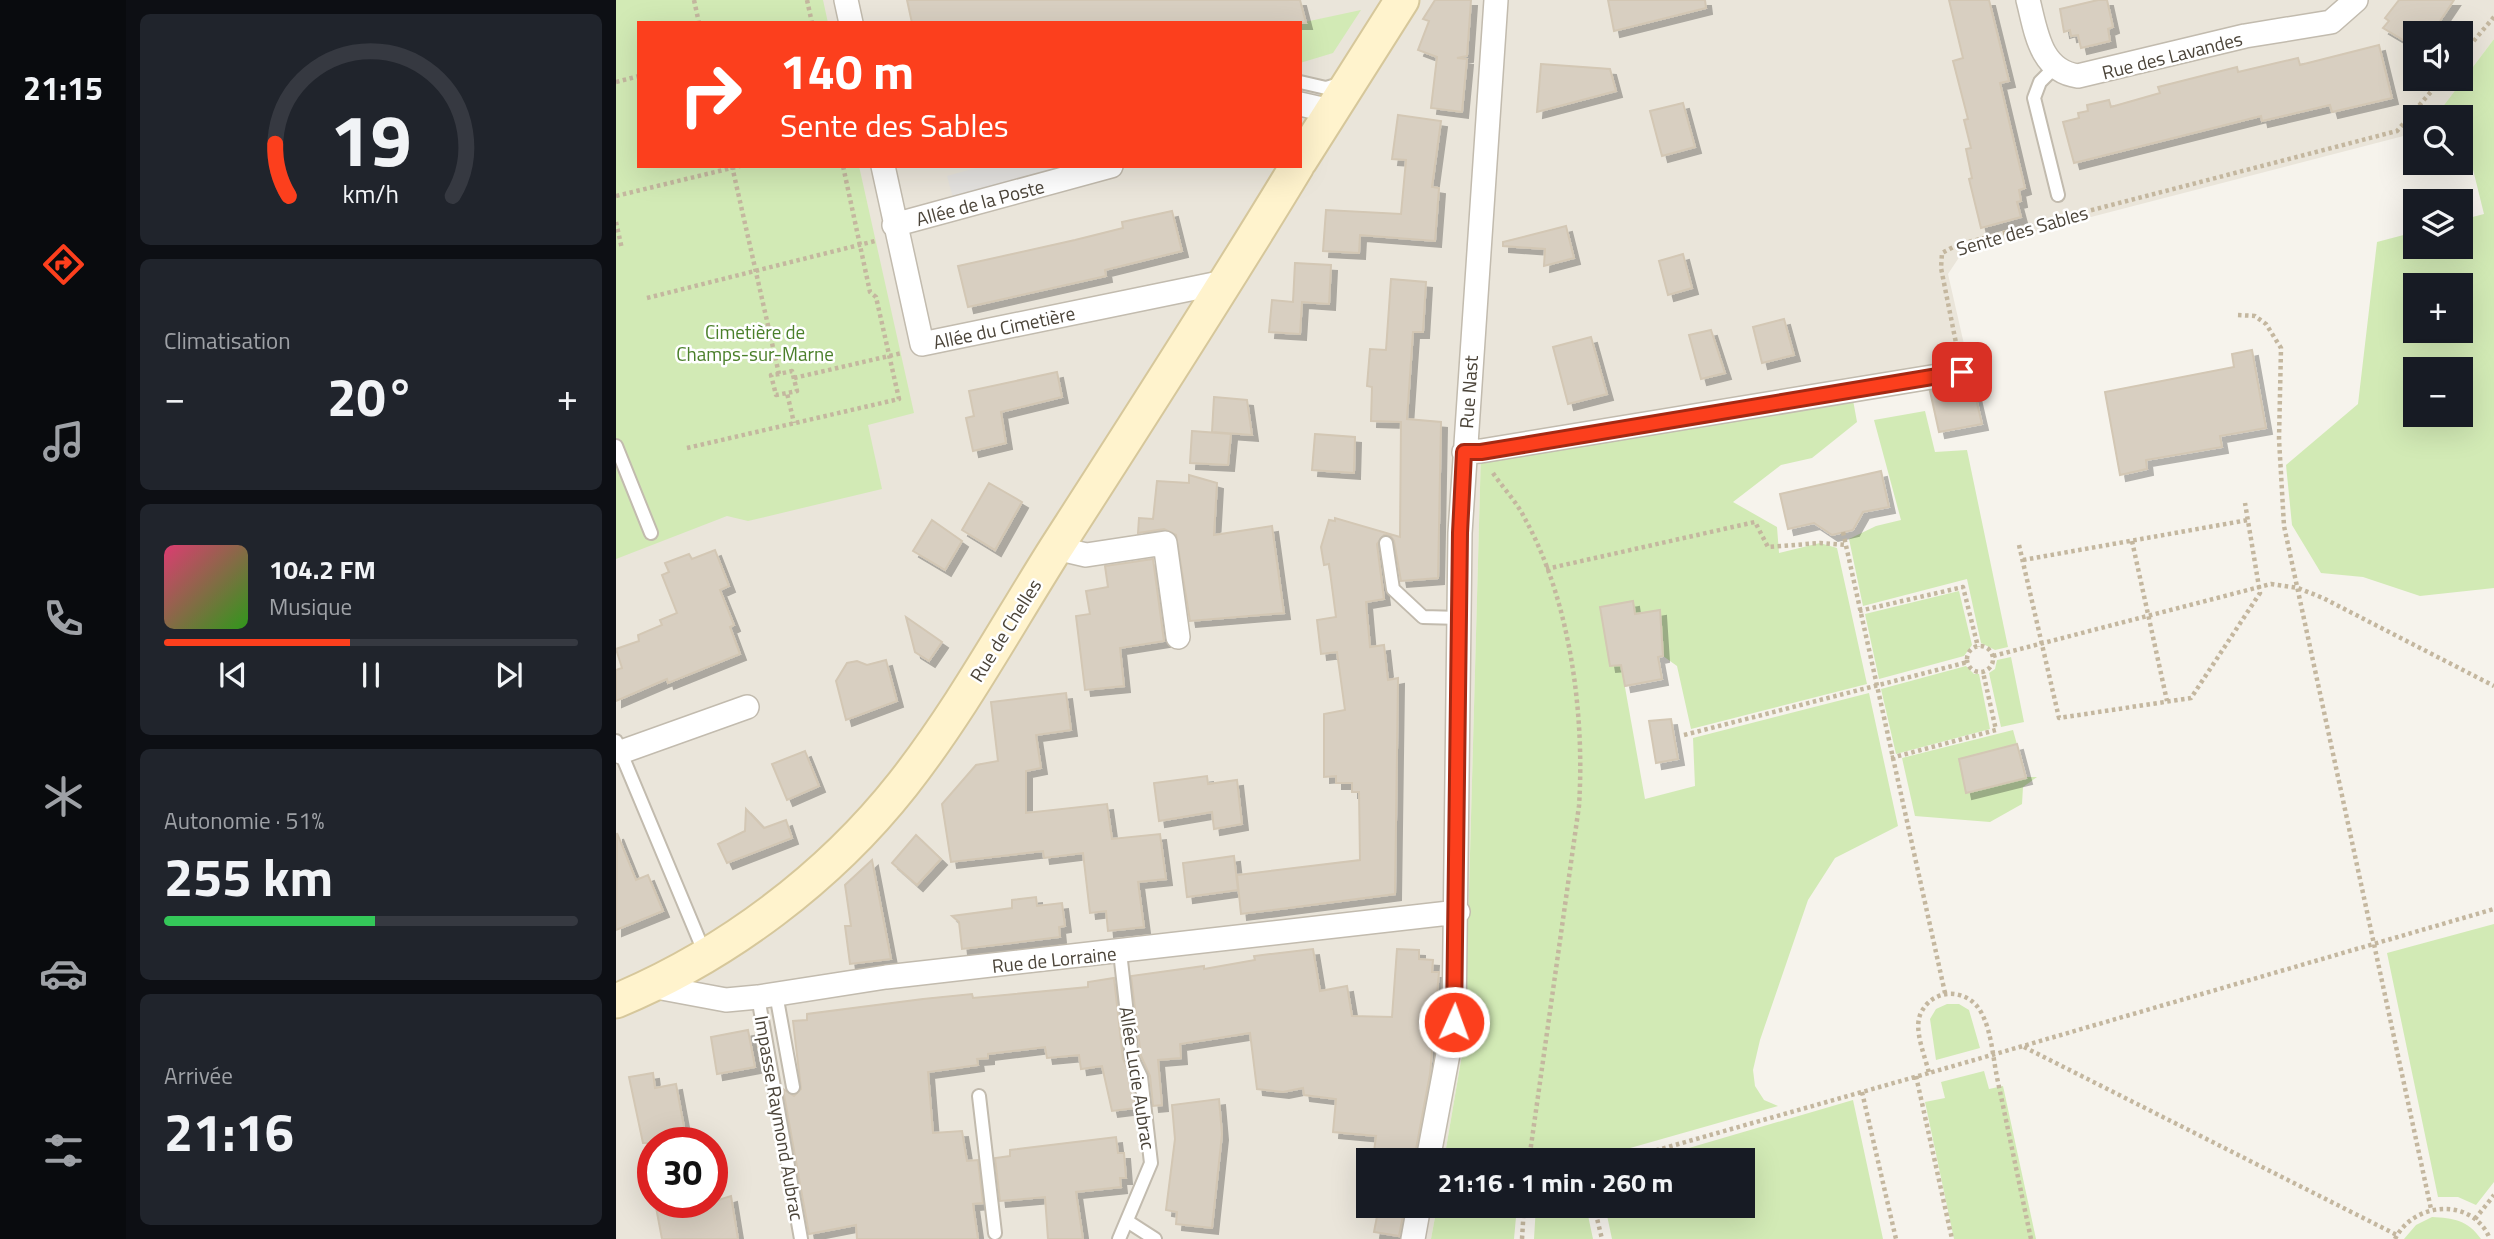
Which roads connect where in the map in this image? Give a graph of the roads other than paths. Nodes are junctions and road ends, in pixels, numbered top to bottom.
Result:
1 (845, 0) edge
2 (1402, 0) edge
3 (1496, 0) edge
4 (2028, 0) edge
5 (2356, 0) edge
6 (850, 21) edge
7 (2055, 67) junction
8 (1350, 81) junction
9 (1302, 82) edge
10 (1313, 117) edge
11 (1302, 148) edge
12 (883, 168) edge
13 (1104, 168) edge
14 (1295, 168) edge
15 (2058, 195) dead end
16 (894, 225) junction
17 (1224, 282) junction
18 (1962, 372) road end
19 (616, 446) edge
20 (1473, 452) junction
21 (651, 533) dead end
22 (1386, 543) dead end
23 (1056, 548) junction
24 (1461, 618) junction
25 (1178, 637) dead end
26 (747, 707) dead end
27 (618, 746) edge
28 (1458, 912) junction
29 (1120, 952) junction
30 (706, 956) junction
31 (651, 986) junction
32 (767, 995) junction
33 (616, 1001) edge
34 (793, 1087) dead end
35 (979, 1096) dead end
36 (1430, 1148) edge
37 (1417, 1218) edge
38 (1127, 1221) junction
39 (995, 1233) dead end
40 (801, 1239) edge
41 (1119, 1239) edge
42 (1156, 1239) edge
43 (1413, 1239) edge

1 - 6 street
2 - 8 main road, Rue de Chelles
3 - 20 street, Rue Nast
4 - 7 street
5 - 7 street, Rue des Lavandes
7 - 15 lane
8 - 9 lane
8 - 10 main road, Rue de Chelles
10 - 11 main road, Rue de Chelles
12 - 16 street, Allée du Cimetière
13 - 16 street, Allée de la Poste
14 - 17 main road, Rue de Chelles
16 - 17 street, Allée du Cimetière
17 - 23 main road, Rue de Chelles
18 - 20 street
19 - 21 lane
20 - 24 street, Rue Nast
22 - 24 lane
23 - 25 street
23 - 30 main road, Rue de Chelles
24 - 28 street, Rue Nast
26 - 27 street
27 - 30 lane
28 - 29 street, Rue de Lorraine
28 - 36 street, Rue Nast
29 - 32 street, Rue de Lorraine
29 - 38 lane, Allée Lucie Aubrac
30 - 31 main road, Rue de Chelles
31 - 32 street, Rue de Lorraine
31 - 33 main road, Rue de Chelles
32 - 34 lane
32 - 40 lane, Impasse Raymond Aubrac
35 - 39 lane
37 - 43 street
38 - 41 lane, Allée Lucie Aubrac
38 - 42 lane

